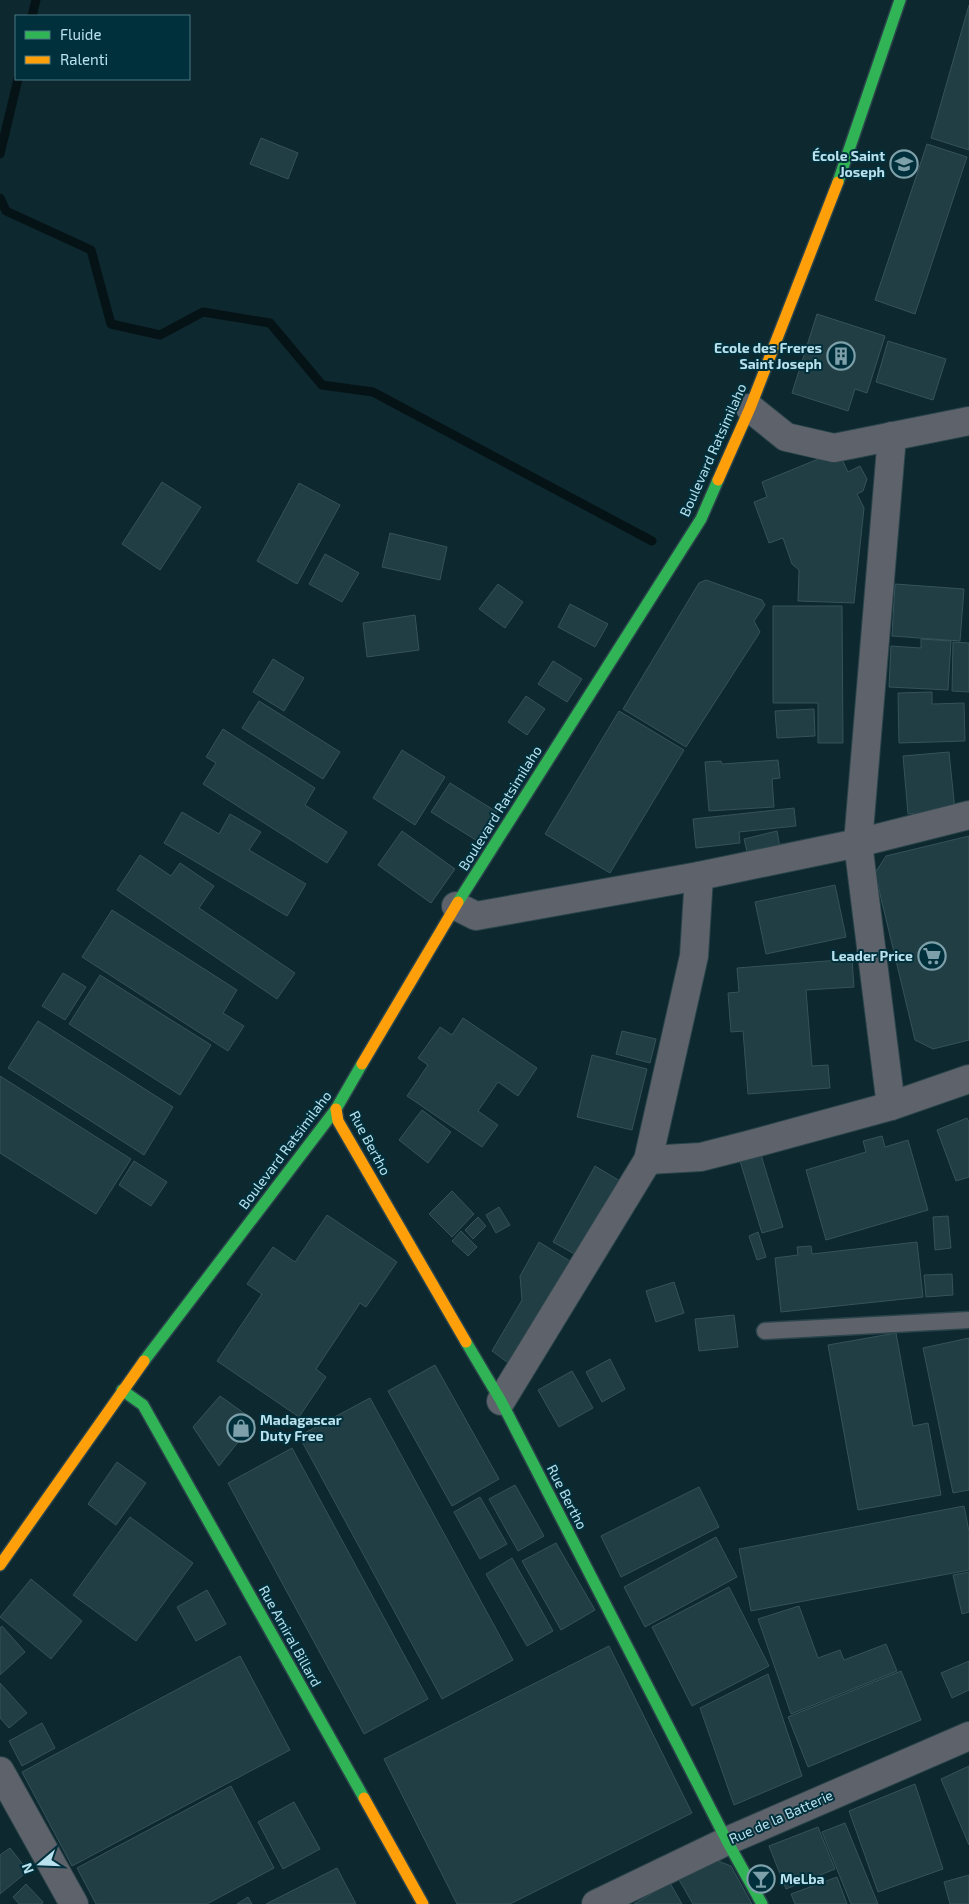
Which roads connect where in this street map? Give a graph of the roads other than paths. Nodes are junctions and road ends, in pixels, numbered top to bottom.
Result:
1 (900, 0) edge
2 (750, 408) junction
3 (969, 421) edge
4 (892, 436) junction
5 (969, 815) edge
6 (858, 843) junction
7 (699, 876) junction
8 (456, 906) junction
9 (969, 1078) edge
10 (892, 1106) junction
11 (336, 1109) junction
12 (648, 1160) junction
13 (969, 1320) edge
14 (764, 1331) dead end
15 (122, 1390) junction
16 (501, 1401) junction
17 (0, 1564) edge
18 (969, 1736) edge
19 (0, 1771) edge
20 (727, 1841) junction
21 (74, 1904) edge
22 (423, 1904) edge
23 (596, 1904) edge
24 (762, 1904) edge

1 - 2 main road, Boulevard Ratsimilaho
2 - 4 street
2 - 8 main road, Boulevard Ratsimilaho
3 - 4 street
4 - 6 street
5 - 6 street
6 - 7 street
6 - 10 street
7 - 8 street
7 - 12 street
8 - 11 main road, Boulevard Ratsimilaho
9 - 10 street
10 - 12 street
11 - 15 main road, Boulevard Ratsimilaho
11 - 16 main road, Rue Bertho
12 - 16 street
13 - 14 lane
15 - 17 main road, Boulevard Ratsimilaho
15 - 22 main road, Rue Amiral Billard
16 - 20 main road, Rue Bertho
18 - 20 street, Rue de la Batterie
19 - 21 street
20 - 23 street, Rue de la Batterie
20 - 24 main road, Rue Bertho

